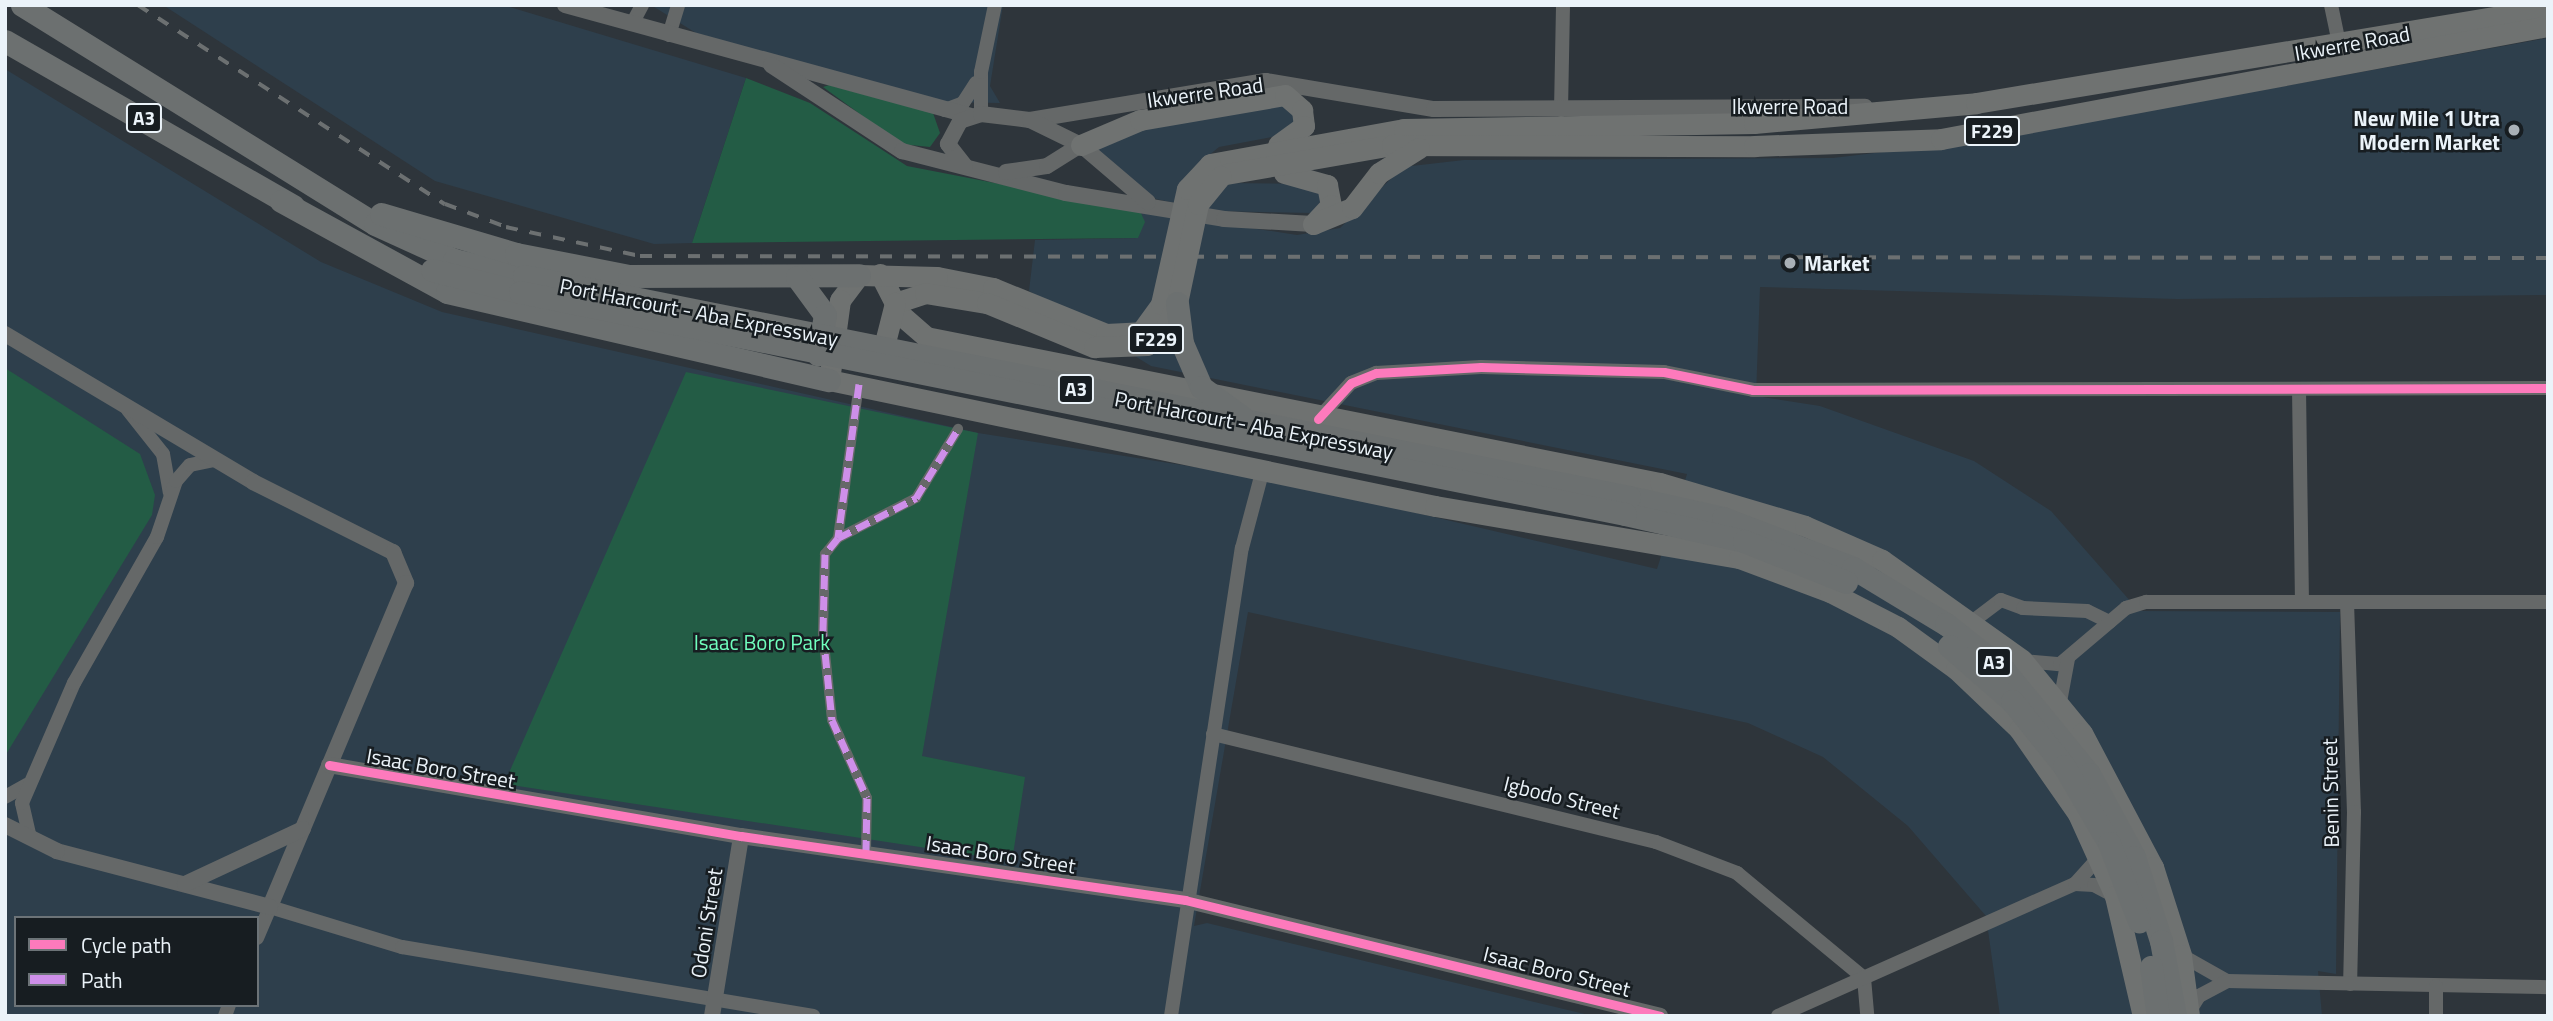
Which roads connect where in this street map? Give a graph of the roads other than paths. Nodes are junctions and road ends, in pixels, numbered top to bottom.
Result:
1 (22, 5) edge
2 (565, 5) edge
3 (642, 5) edge
4 (678, 5) edge
5 (995, 5) edge
6 (1563, 5) edge
7 (2331, 5) edge
8 (2548, 8) edge
9 (5, 9) edge
10 (58, 24) junction
11 (632, 24) junction
12 (2548, 26) edge
13 (669, 34) junction
14 (5, 41) edge
15 (2343, 56) junction
16 (771, 65) junction
17 (981, 72) junction
18 (1881, 109) junction
19 (945, 110) junction
20 (1561, 110) junction
21 (975, 115) junction
22 (1690, 115) junction
23 (1030, 120) junction
24 (1754, 123) junction
25 (1428, 144) junction
26 (1081, 145) junction
27 (1754, 146) junction
28 (1255, 160) junction
29 (965, 166) junction
30 (1216, 170) junction
31 (993, 173) junction
32 (322, 193) junction
33 (281, 201) junction
34 (1153, 206) junction
35 (1313, 223) junction
36 (869, 275) junction
37 (797, 277) junction
38 (522, 284) junction
39 (990, 295) junction
40 (895, 303) junction
41 (1177, 303) junction
42 (5, 334) edge
43 (802, 376) junction
44 (830, 380) junction
45 (864, 385) junction
46 (2548, 388) edge
47 (2299, 389) junction
48 (127, 409) junction
49 (1277, 411) junction
50 (1318, 419) junction
51 (1260, 427) junction
52 (958, 429) dead end
53 (214, 460) junction
54 (1263, 469) junction
55 (170, 496) junction
56 (1627, 506) junction
57 (838, 538) junction
58 (2302, 602) junction
59 (2347, 602) junction
60 (2548, 602) edge
61 (1973, 621) junction
62 (2110, 622) junction
63 (2068, 659) junction
64 (2022, 660) junction
65 (2060, 702) junction
66 (1213, 734) junction
67 (329, 765) junction
68 (27, 785) junction
69 (5, 797) edge
70 (5, 825) edge
71 (303, 829) junction
72 (5, 833) edge
73 (741, 836) junction
74 (30, 838) junction
75 (866, 852) junction
76 (2100, 856) junction
77 (185, 884) junction
78 (2075, 884) junction
79 (2115, 896) junction
80 (1185, 900) junction
81 (270, 907) junction
82 (259, 933) edge
83 (2181, 955) junction
84 (1864, 978) junction
85 (2227, 981) junction
86 (2350, 984) junction
87 (2436, 986) junction
88 (2548, 987) edge
89 (714, 1008) edge
90 (2184, 1015) edge
91 (813, 1016) edge
92 (1171, 1016) edge
93 (1660, 1016) edge
94 (1778, 1016) edge
95 (1867, 1016) edge
96 (2143, 1016) edge
97 (2158, 1016) edge
98 (2436, 1016) edge

1 - 10 highway, Port Harcourt - Aba Expressway / A3
2 - 11 street, Ikwerre Road
3 - 11 street
4 - 13 street
5 - 17 street
6 - 20 street
7 - 15 street
8 - 15 main road, Ikwerre Road / F229
9 - 10 highway
10 - 32 highway, Port Harcourt - Aba Expressway / A3
11 - 13 street, Ikwerre Road
12 - 15 main road, Ikwerre Road / F229
13 - 16 street, Ikwerre Road
14 - 33 highway, Port Harcourt - Aba Expressway / A3
15 - 18 main road, Ikwerre Road / F229
15 - 27 main road, Ikwerre Road / F229
16 - 19 street, Ikwerre Road
16 - 29 street, Ikwerre Road
17 - 19 street
17 - 21 street
18 - 22 street, Ikwerre Road
18 - 24 main road, F229
19 - 21 street, Ikwerre Road
20 - 22 street, Ikwerre Road
20 - 23 street, Ikwerre Road
21 - 23 street, Ikwerre Road
21 - 29 street
22 - 24 main road, F229
22 - 28 main road, F229
23 - 26 street, Ikwerre Road
24 - 27 main road
25 - 27 main road, Ikwerre Road / F229
25 - 28 main road, F229
25 - 35 main road
26 - 28 main road
26 - 31 street
26 - 34 street, Ikwerre Road
28 - 30 main road, F229
28 - 35 main road
29 - 31 street, Ikwerre Road
30 - 39 main road, F229, bridge
30 - 41 main road, F229, bridge
31 - 34 street, Ikwerre Road
32 - 37 highway
32 - 38 highway, Port Harcourt - Aba Expressway / A3
33 - 38 highway, Port Harcourt - Aba Expressway / A3
33 - 43 highway
34 - 35 street, Ikwerre Road
36 - 37 highway
36 - 39 main road, F229
36 - 40 main road
36 - 44 main road
37 - 43 highway
38 - 51 highway, Port Harcourt - Aba Expressway / A3, bridge
38 - 56 highway, Port Harcourt - Aba Expressway / A3, bridge
39 - 40 main road, F229
39 - 41 main road, F229, bridge
40 - 45 main road
40 - 49 main road
41 - 51 highway, bridge
42 - 48 street
43 - 44 highway
44 - 45 main road
45 - 54 main road
45 - 57 street
46 - 47 street
47 - 50 street
47 - 58 street
48 - 53 street
48 - 55 street
49 - 50 main road
49 - 54 main road
50 - 61 main road
51 - 56 highway, Port Harcourt - Aba Expressway / A3, bridge
52 - 57 street
53 - 55 street
53 - 67 street
54 - 66 street
54 - 76 main road
55 - 68 street
56 - 90 highway, Port Harcourt - Aba Expressway / A3
56 - 97 highway, Port Harcourt - Aba Expressway / A3
57 - 75 street
58 - 59 street
58 - 62 street
59 - 60 street
59 - 86 street, Benin Street
61 - 62 street
61 - 64 main road
62 - 63 street
63 - 64 street
63 - 65 street
64 - 65 main road
65 - 83 main road
66 - 80 street
66 - 84 street, Igbodo Street
67 - 71 street
67 - 73 street, Isaac Boro Street
68 - 69 street
68 - 74 street
70 - 74 street
71 - 77 street
71 - 81 street
72 - 74 street
73 - 75 street, Isaac Boro Street
73 - 89 street, Odoni Street
74 - 77 street
75 - 80 street, Isaac Boro Street
76 - 78 street
76 - 79 main road
77 - 81 street
78 - 79 street
78 - 84 street
79 - 96 main road
80 - 92 street
80 - 93 street, Isaac Boro Street
81 - 82 street
81 - 89 street
83 - 85 street
83 - 90 main road
84 - 94 street
84 - 95 street
85 - 86 street
85 - 90 street
86 - 87 street
87 - 88 street
87 - 98 street
89 - 91 street

